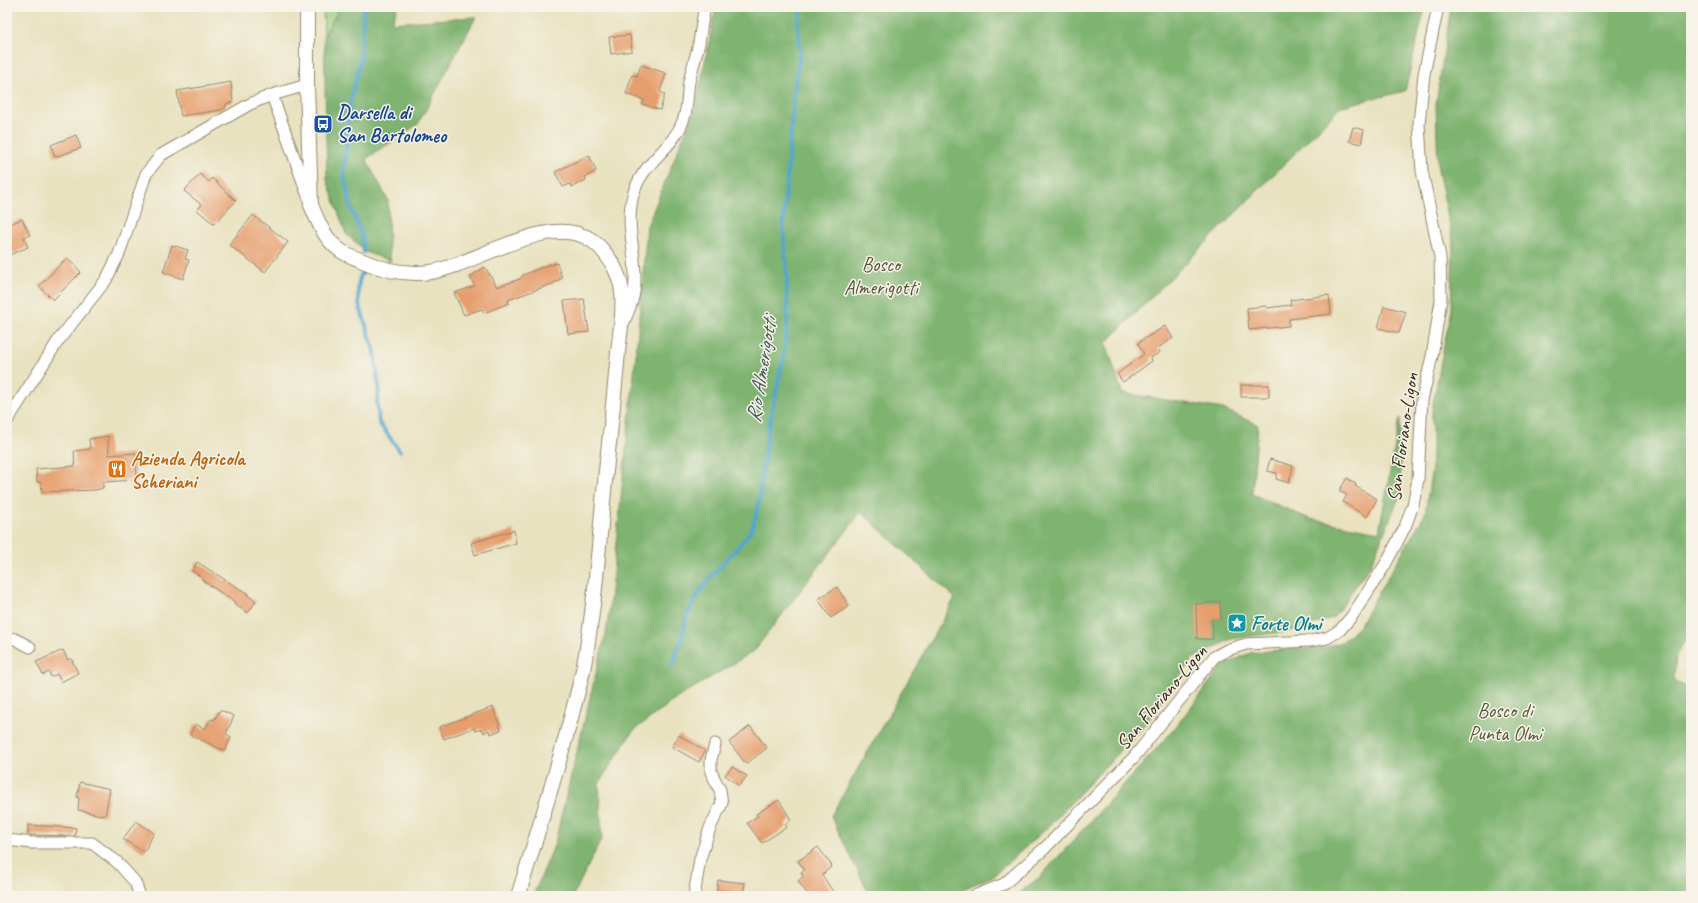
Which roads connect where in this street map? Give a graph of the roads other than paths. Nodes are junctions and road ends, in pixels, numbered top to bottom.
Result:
1 (307, 7) edge
2 (705, 7) edge
3 (1438, 7) edge
4 (307, 85) junction
5 (272, 95) junction
6 (311, 206) junction
7 (620, 332) junction
8 (7, 421) edge
9 (7, 638) edge
10 (30, 647) dead end
11 (715, 744) dead end
12 (7, 840) edge
13 (140, 896) edge
14 (518, 896) edge
15 (694, 896) edge
16 (974, 896) edge

1 - 4 street
2 - 7 street
3 - 16 street, San Floriano-Ligon
4 - 5 street
4 - 6 street
5 - 6 street
5 - 8 street
6 - 7 street
7 - 14 street
9 - 10 street
11 - 15 street
12 - 13 street

